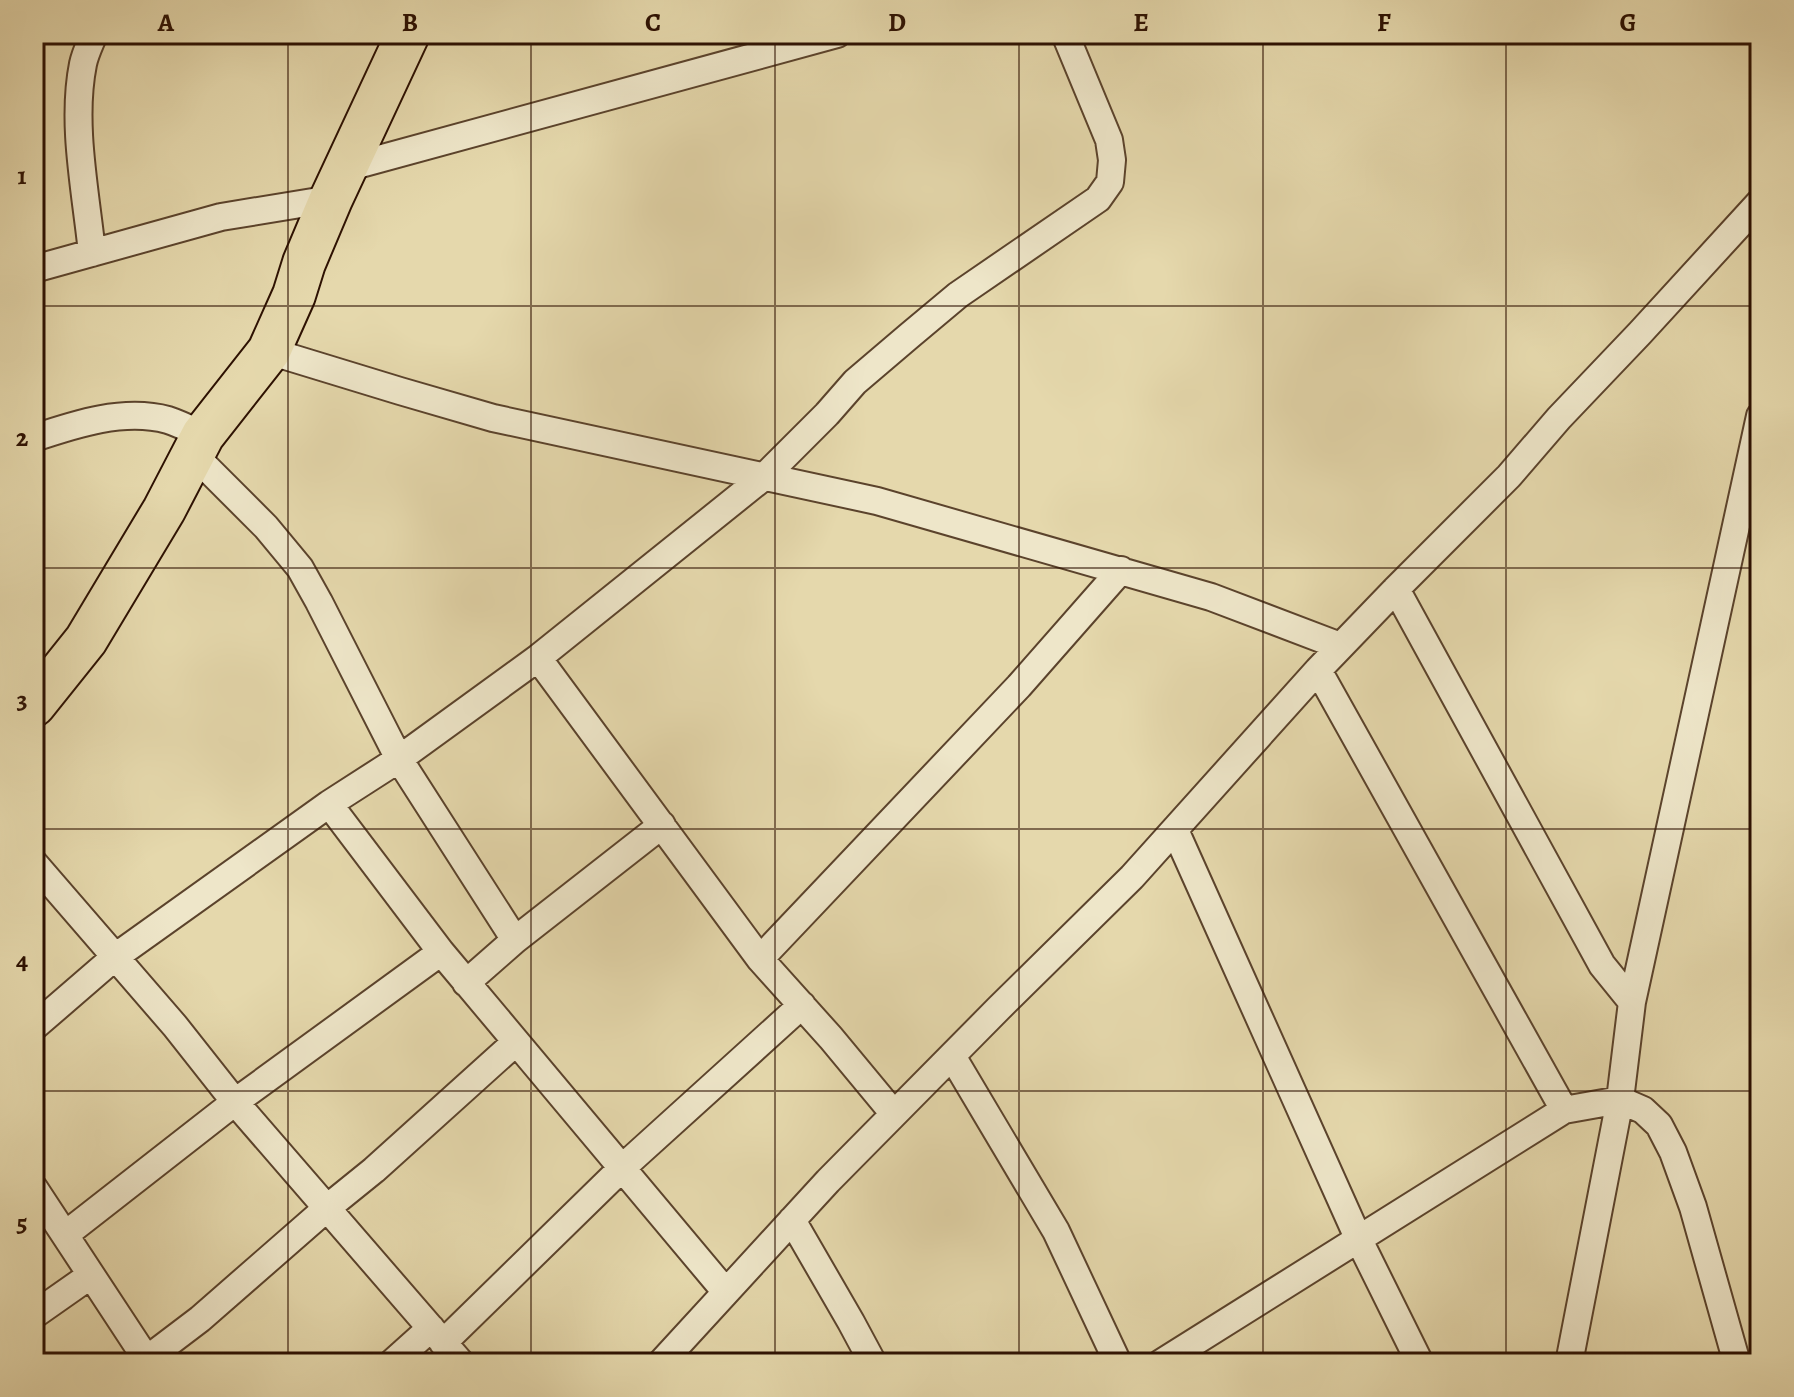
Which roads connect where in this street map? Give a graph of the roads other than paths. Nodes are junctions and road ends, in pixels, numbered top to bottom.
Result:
1 (94, 34) edge
2 (408, 34) edge
3 (837, 34) edge
4 (1065, 34) edge
5 (338, 184) junction
6 (1760, 202) edge
7 (92, 253) junction
8 (34, 269) edge
9 (269, 351) junction
10 (1760, 416) edge
11 (34, 438) edge
12 (198, 444) junction
13 (766, 475) junction
14 (1121, 570) junction
15 (1396, 589) junction
16 (1340, 646) junction
17 (538, 658) junction
18 (1318, 670) junction
19 (34, 705) edge
20 (399, 759) junction
21 (329, 804) junction
22 (662, 825) junction
23 (1175, 830) junction
24 (34, 863) edge
25 (515, 940) junction
26 (441, 952) junction
27 (115, 957) junction
28 (760, 959) junction
29 (466, 983) junction
30 (1632, 1002) junction
31 (802, 1005) junction
32 (34, 1027) edge
33 (516, 1042) junction
34 (952, 1056) junction
35 (1620, 1100) junction
36 (235, 1102) junction
37 (1564, 1110) junction
38 (894, 1114) junction
39 (622, 1168) junction
40 (34, 1188) edge
41 (327, 1208) junction
42 (792, 1220) junction
43 (66, 1234) junction
44 (1359, 1240) junction
45 (91, 1275) junction
46 (725, 1291) junction
47 (34, 1315) edge
48 (437, 1336) junction
49 (146, 1362) edge
50 (392, 1363) edge
51 (461, 1363) edge
52 (661, 1363) edge
53 (873, 1363) edge
54 (1118, 1363) edge
55 (1161, 1363) edge
56 (1420, 1363) edge
57 (1569, 1363) edge
58 (1737, 1363) edge

1 - 7 street
2 - 5 main road
3 - 5 street
4 - 13 street
5 - 7 street
5 - 9 main road
6 - 15 street
7 - 8 street
9 - 12 main road
9 - 13 street
10 - 30 street
11 - 12 street
12 - 19 main road
12 - 20 street
13 - 14 street
13 - 17 street
14 - 16 street
14 - 28 street
15 - 16 street
15 - 30 street
16 - 18 street
17 - 20 street
17 - 22 street
18 - 23 street
18 - 37 street
20 - 21 street
20 - 25 street
21 - 26 street
21 - 27 street
22 - 25 street
22 - 28 street
23 - 34 street
23 - 44 street
24 - 27 street
25 - 29 street
26 - 29 street
26 - 36 street
27 - 32 street
27 - 36 street
28 - 31 street
29 - 33 street
30 - 35 street
31 - 38 street
31 - 39 street
33 - 39 street
33 - 41 street
34 - 38 street
34 - 54 street
35 - 37 street
35 - 57 street
35 - 58 street
36 - 41 street
36 - 43 street
37 - 44 street
38 - 42 street
39 - 46 street
39 - 48 street
40 - 43 street
41 - 48 street
41 - 49 street
42 - 46 street
42 - 53 street
43 - 45 street
44 - 55 street
44 - 56 street
45 - 47 street
45 - 49 street
46 - 52 street
48 - 50 street
48 - 51 street

